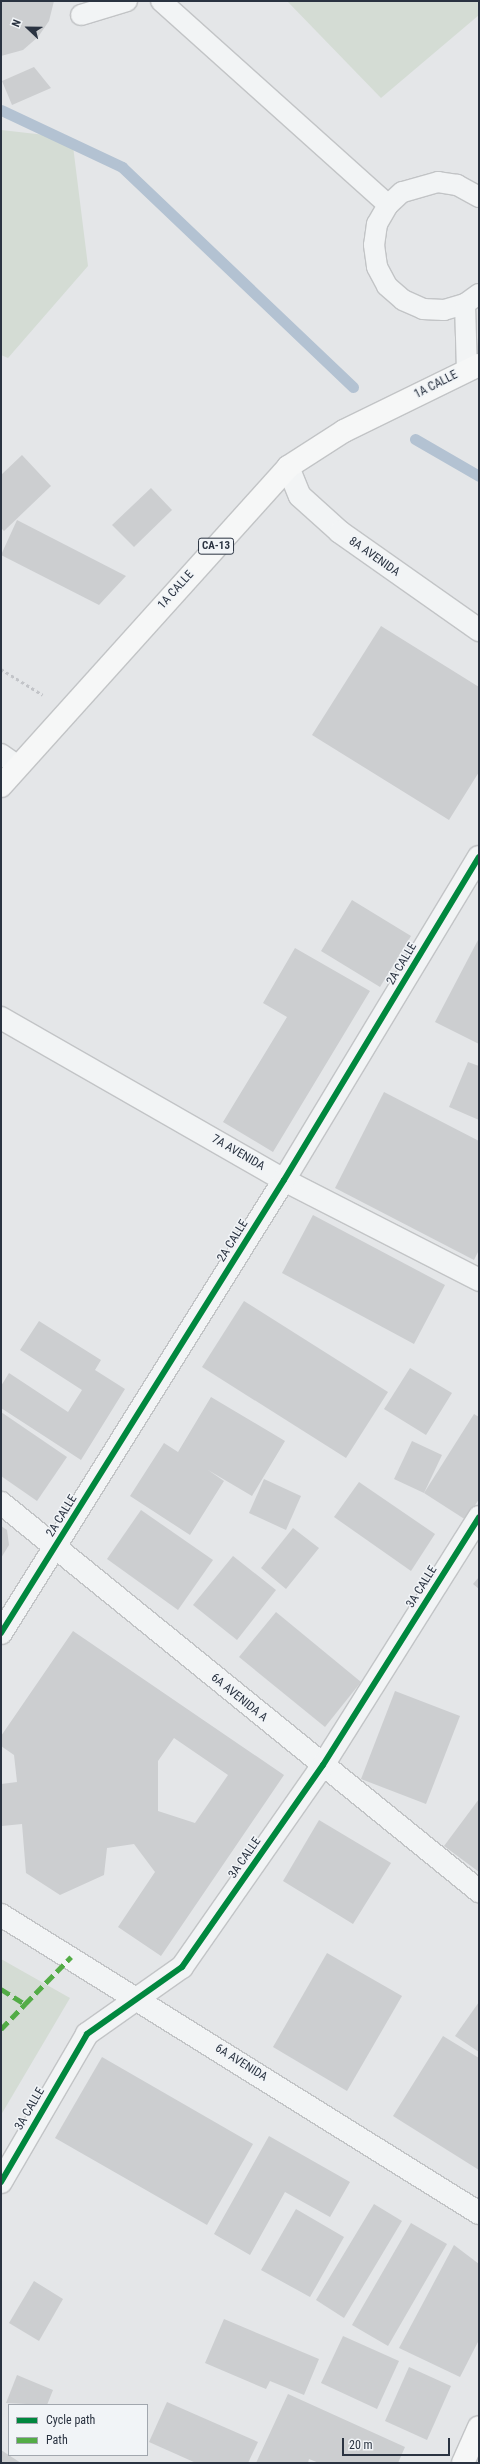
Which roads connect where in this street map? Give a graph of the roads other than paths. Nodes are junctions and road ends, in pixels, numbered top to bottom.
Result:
1 (127, 1) edge
2 (161, 1) edge
3 (81, 15) dead end
4 (479, 197) edge
5 (388, 205) junction
6 (472, 299) edge
7 (473, 368) edge
8 (288, 467) junction
9 (479, 630) edge
10 (10, 760) edge
11 (1, 786) edge
12 (479, 857) edge
13 (1, 1018) edge
14 (284, 1180) junction
15 (479, 1280) edge
16 (1, 1503) edge
17 (479, 1517) edge
18 (55, 1549) junction
19 (1, 1633) edge
20 (323, 1765) junction
21 (479, 1891) edge
22 (1, 1915) edge
23 (136, 1996) junction
24 (1, 2182) edge
25 (479, 2213) edge
26 (479, 2426) edge
27 (463, 2463) edge

1 - 3 lane
2 - 5 lane
4 - 5 lane
5 - 6 lane
6 - 7 lane
7 - 8 main road, 1A CALLE / CA-13
8 - 9 street, 8A AVENIDA
8 - 10 main road, 1A CALLE / CA-13
10 - 11 main road, 1A CALLE / CA-13
12 - 14 street, 2A CALLE
13 - 14 street, 7A AVENIDA
14 - 15 street, 7A AVENIDA
14 - 18 street, 2A CALLE
16 - 18 street, 6A AVENIDA A
17 - 20 street, 3A CALLE
18 - 19 street, 2A CALLE
18 - 20 street, 6A AVENIDA A
20 - 21 street, 6A AVENIDA A
20 - 23 street, 3A CALLE
22 - 23 street, 6A AVENIDA
23 - 24 street, 3A CALLE
23 - 25 street, 6A AVENIDA
26 - 27 main road

